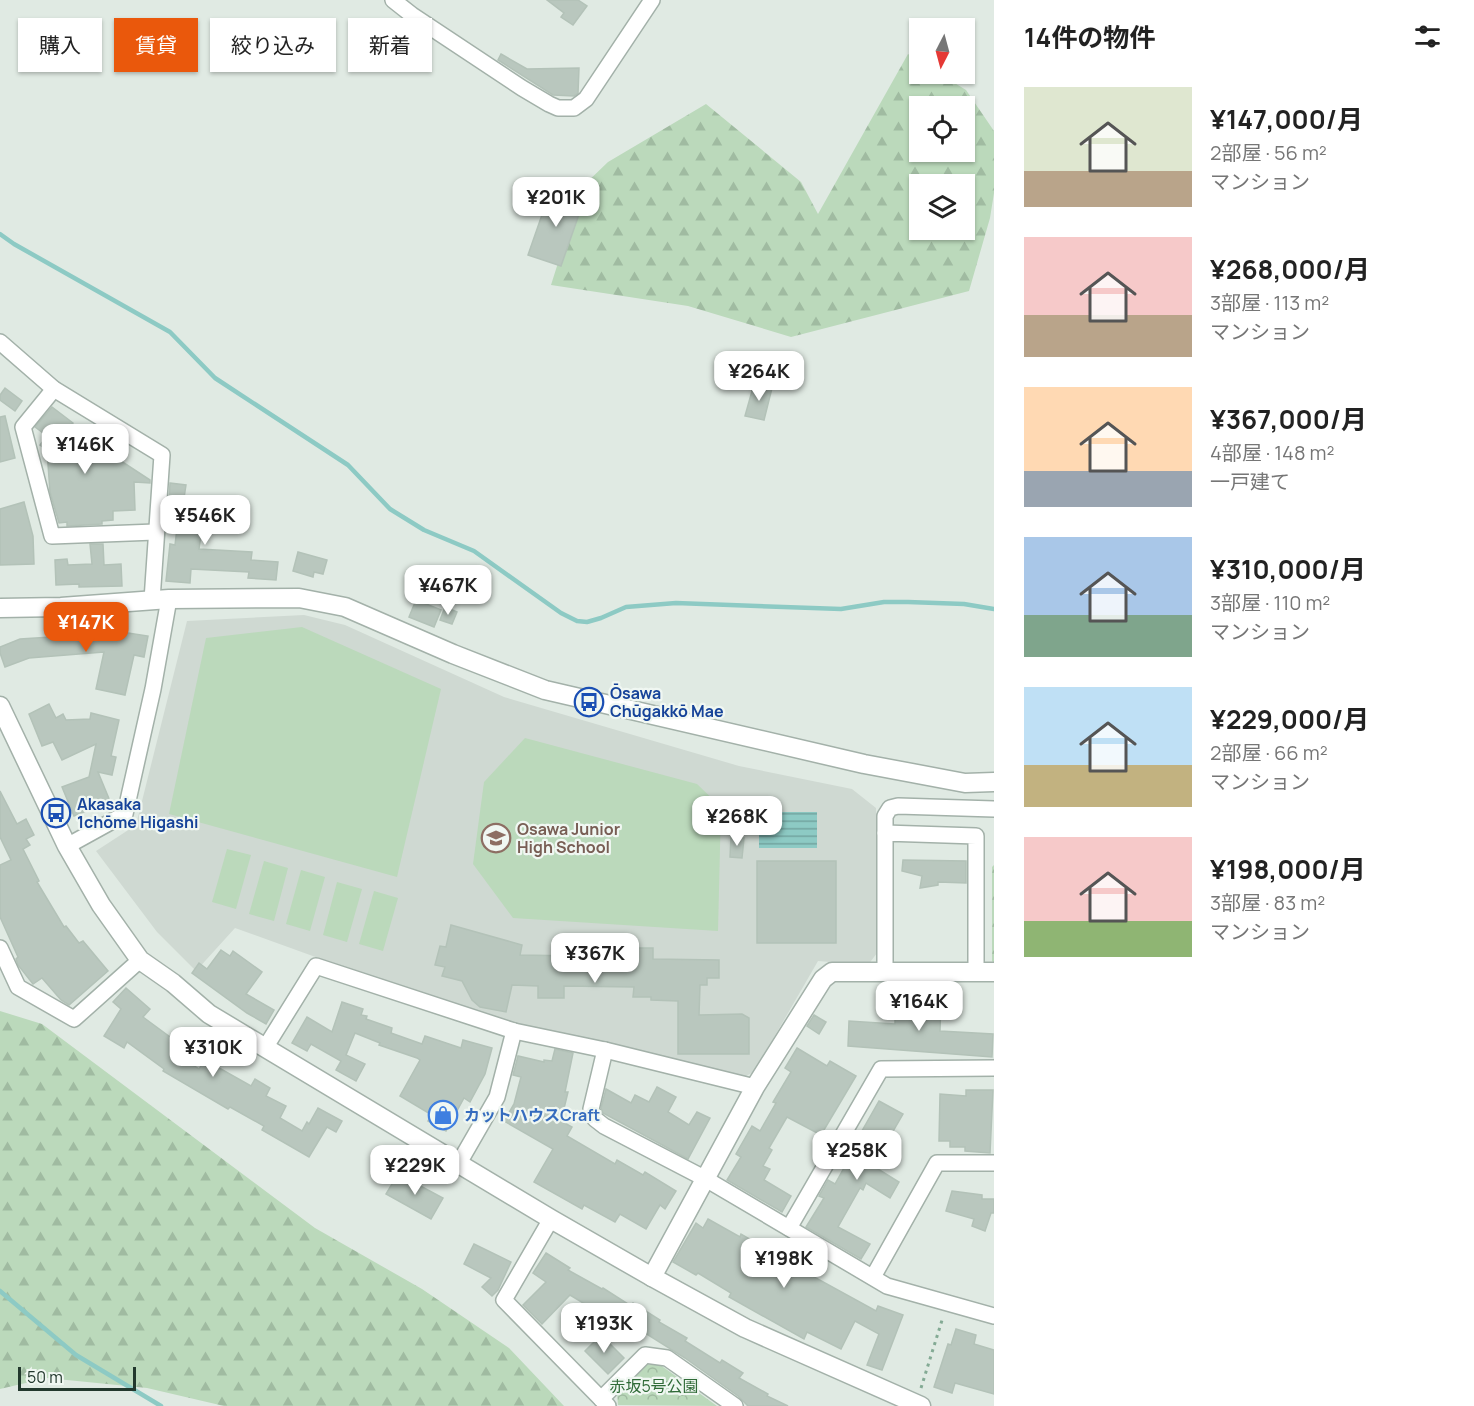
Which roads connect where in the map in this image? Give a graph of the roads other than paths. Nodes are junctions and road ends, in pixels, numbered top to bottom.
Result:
1 (393, 0) edge
2 (652, 0) edge
3 (0, 342) edge
4 (54, 389) junction
5 (155, 532) junction
6 (161, 600) junction
7 (0, 608) edge
8 (0, 706) edge
9 (6, 733) edge
10 (994, 782) edge
11 (994, 810) edge
12 (885, 833) junction
13 (68, 846) junction
14 (0, 948) edge
15 (140, 960) junction
16 (985, 972) edge
17 (885, 973) junction
18 (514, 1031) junction
19 (265, 1048) junction
20 (605, 1050) junction
21 (994, 1068) edge
22 (755, 1087) junction
23 (459, 1163) junction
24 (994, 1163) edge
25 (704, 1178) junction
26 (551, 1219) junction
27 (789, 1228) junction
28 (652, 1277) junction
29 (873, 1277) junction
30 (994, 1316) edge
31 (604, 1403) edge
32 (918, 1405) edge
33 (735, 1406) edge

1 - 2 street
3 - 4 street
4 - 5 street
4 - 5 street
5 - 6 street
6 - 7 street
6 - 10 street
6 - 13 street
8 - 9 street
9 - 13 street
11 - 12 street
12 - 16 street
12 - 17 street
13 - 15 street
14 - 15 street
15 - 19 street
16 - 17 street
17 - 22 street
18 - 19 street
18 - 20 street
18 - 23 street
19 - 23 street
20 - 22 street
20 - 25 street
21 - 27 street
22 - 25 street
23 - 26 street
24 - 29 street
25 - 27 street
25 - 28 street
26 - 28 street
26 - 31 street
27 - 29 street
28 - 32 street
29 - 30 street
31 - 33 street

